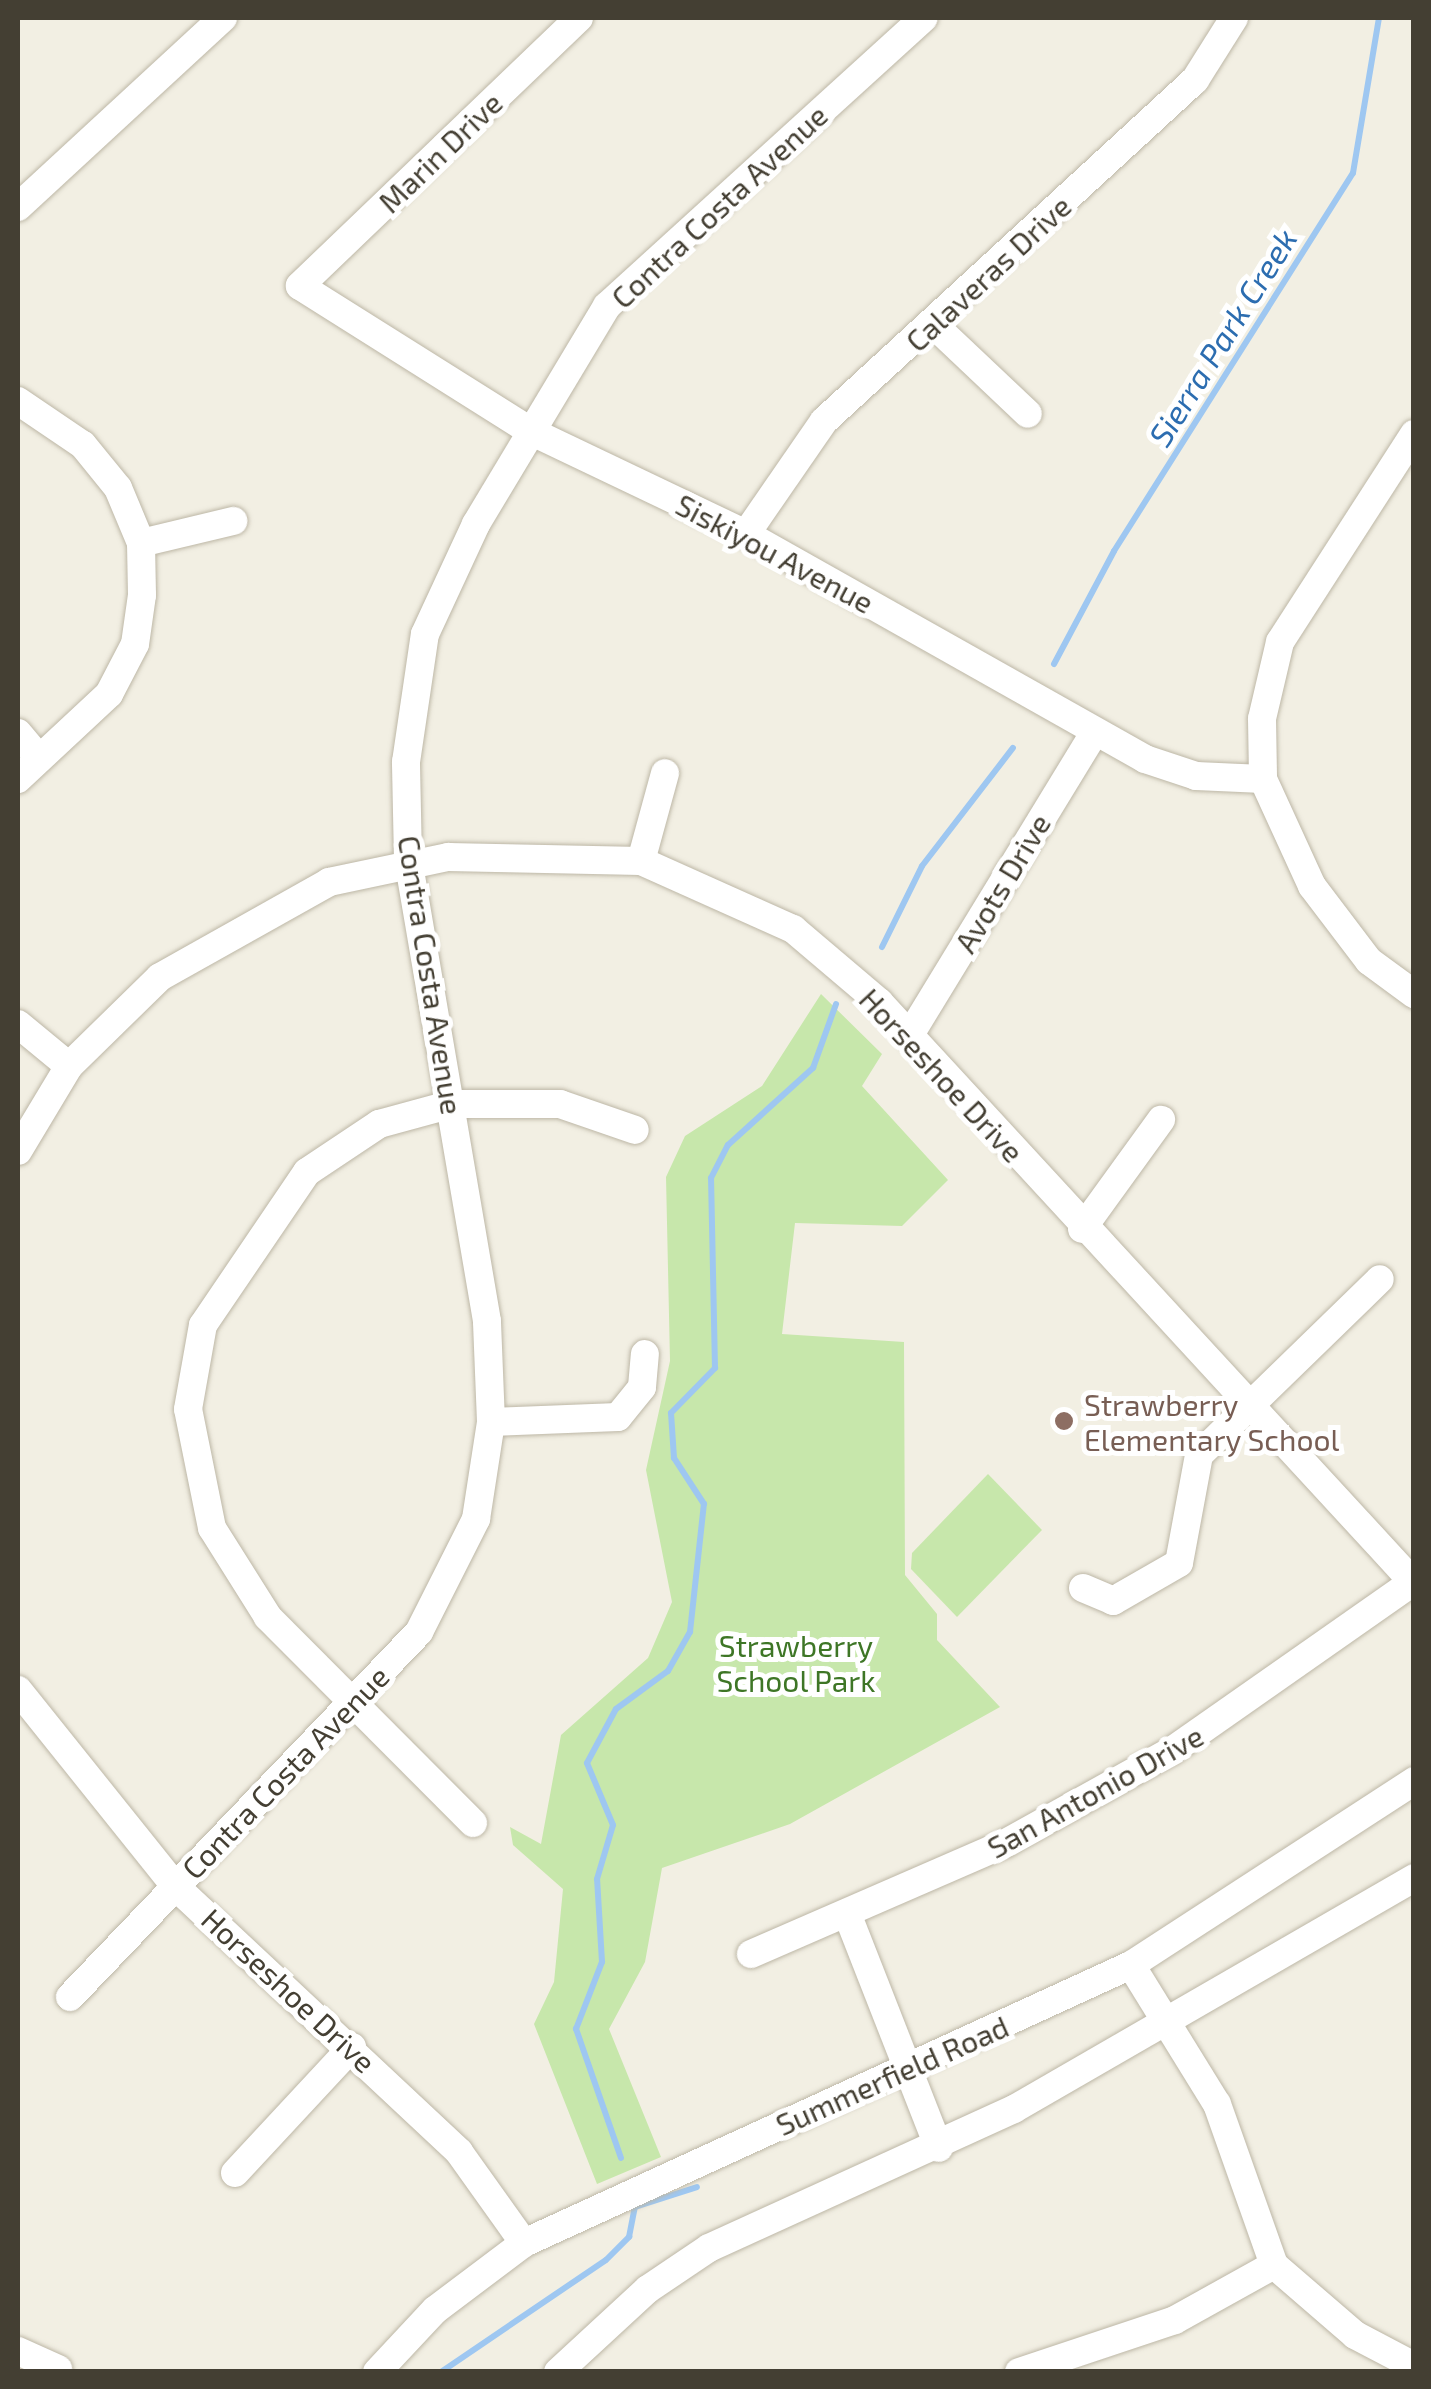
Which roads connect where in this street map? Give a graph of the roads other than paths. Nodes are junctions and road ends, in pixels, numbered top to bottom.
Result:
1 (223, 18) edge
2 (580, 18) edge
3 (924, 18) edge
4 (1233, 18) edge
5 (18, 207) edge
6 (300, 286) joint
7 (934, 324) junction
8 (18, 402) edge
9 (1028, 414) dead end
10 (530, 431) junction
11 (1414, 434) edge
12 (233, 520) dead end
13 (746, 534) junction
14 (141, 543) junction
15 (1094, 732) junction
16 (18, 733) edge
17 (39, 758) junction
18 (665, 773) dead end
19 (18, 779) edge
20 (1263, 779) junction
21 (408, 860) junction
22 (641, 861) junction
23 (1414, 994) edge
24 (18, 1024) edge
25 (911, 1033) junction
26 (69, 1066) junction
27 (452, 1104) junction
28 (1160, 1120) dead end
29 (635, 1130) dead end
30 (18, 1151) edge
31 (1082, 1229) junction
32 (1380, 1278) dead end
33 (645, 1354) dead end
34 (1246, 1409) junction
35 (490, 1422) junction
36 (1413, 1582) edge
37 (1083, 1588) dead end
38 (19, 1701) edge
39 (349, 1704) junction
40 (1414, 1781) edge
41 (473, 1822) dead end
42 (1414, 1878) edge
43 (176, 1886) junction
44 (848, 1916) junction
45 (751, 1954) dead end
46 (1131, 1965) junction
47 (70, 1997) dead end
48 (1167, 2013) junction
49 (352, 2047) junction
50 (910, 2068) junction
51 (939, 2148) junction
52 (235, 2174) dead end
53 (524, 2243) junction
54 (1274, 2265) junction
55 (18, 2351) edge
56 (1414, 2366) edge
57 (58, 2369) dead end
58 (377, 2372) edge
59 (558, 2372) edge
60 (1019, 2372) edge

1 - 5 street
2 - 6 street, Marin Drive
3 - 10 street, Contra Costa Avenue
4 - 7 street, Calaveras Drive
6 - 10 street, Siskiyou Avenue
7 - 9 street
7 - 13 street, Calaveras Drive
8 - 14 street
10 - 13 street, Siskiyou Avenue
10 - 21 street, Contra Costa Avenue
11 - 20 street
12 - 14 street
13 - 15 street, Siskiyou Avenue
14 - 17 street
15 - 20 street, Siskiyou Avenue
15 - 25 street, Avots Drive
16 - 17 street
17 - 19 street
18 - 22 street
20 - 23 street
21 - 22 street, Horseshoe Drive
21 - 26 street, Horseshoe Drive
21 - 27 street, Contra Costa Avenue
22 - 25 street, Horseshoe Drive
24 - 26 street
25 - 31 street, Horseshoe Drive
26 - 30 street, Horseshoe Drive
27 - 29 street
27 - 35 street, Contra Costa Avenue
27 - 39 street
28 - 31 street
31 - 34 street, Horseshoe Drive
32 - 34 street
33 - 35 street
34 - 36 street, Horseshoe Drive
34 - 37 street
35 - 39 street, Contra Costa Avenue
36 - 44 street, San Antonio Drive
38 - 43 street, Horseshoe Drive
39 - 41 street
39 - 43 street, Contra Costa Avenue
40 - 46 street, Summerfield Road
42 - 48 street
43 - 47 street, Contra Costa Avenue
43 - 49 street, Horseshoe Drive
44 - 45 street, San Antonio Drive
44 - 50 street
46 - 48 street
46 - 50 street, Summerfield Road
48 - 51 street
48 - 54 street
49 - 52 street
49 - 53 street, Horseshoe Drive
50 - 51 street
50 - 53 street, Summerfield Road
51 - 59 street
53 - 58 street, Summerfield Road
54 - 56 street
54 - 60 street
55 - 57 street

